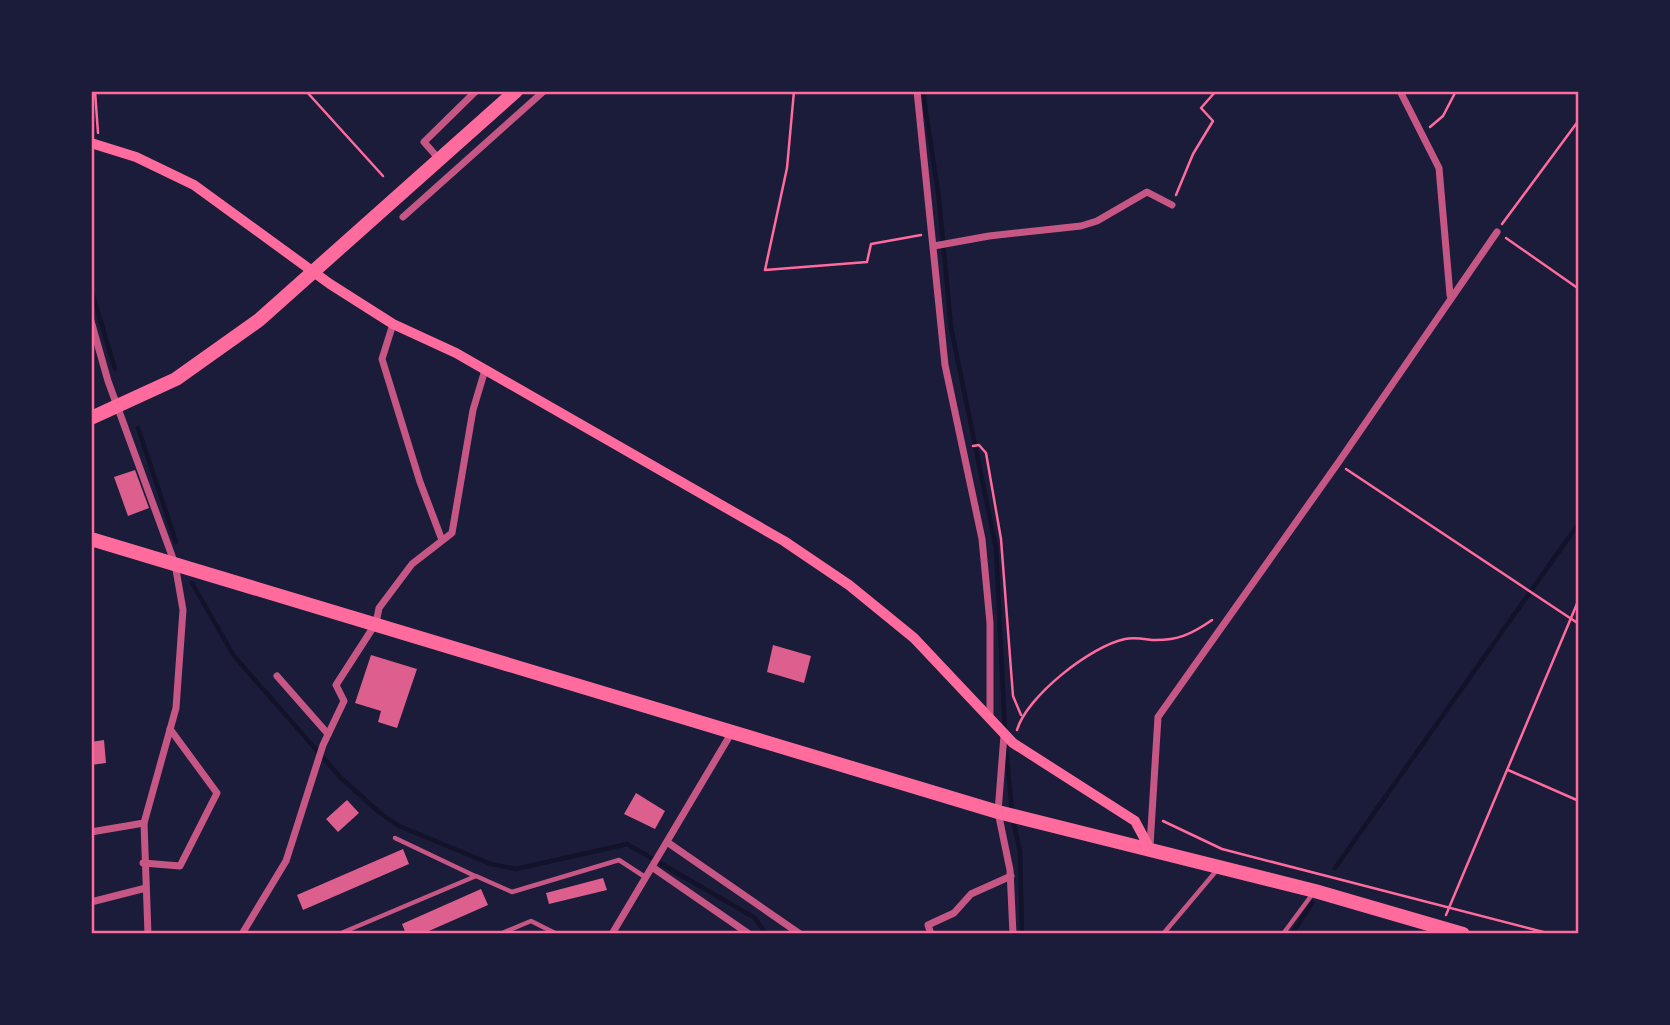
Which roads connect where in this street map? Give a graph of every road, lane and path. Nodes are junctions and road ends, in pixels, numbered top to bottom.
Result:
1 (306, 91) edge
2 (476, 91) edge
3 (516, 91) edge
4 (544, 91) edge
5 (794, 91) edge
6 (917, 91) edge
7 (1216, 91) edge
8 (1399, 91) edge
9 (1455, 91) edge
10 (97, 92) edge
11 (498, 108) junction
12 (1579, 120) edge
13 (511, 121) junction
14 (1420, 131) junction
15 (95, 144) edge
16 (440, 160) junction
17 (383, 177) dead end
18 (1172, 205) joint
19 (403, 217) dead end
20 (1497, 232) junction
21 (933, 233) junction
22 (934, 246) junction
23 (314, 271) junction
24 (1579, 289) edge
25 (1451, 296) junction
26 (91, 321) edge
27 (394, 324) junction
28 (485, 370) junction
29 (119, 405) junction
30 (91, 411) edge
31 (91, 418) edge
32 (962, 448) junction
33 (1338, 463) junction
34 (91, 539) edge
35 (442, 540) junction
36 (175, 564) junction
37 (1579, 599) edge
38 (1213, 620) dead end
39 (1569, 620) junction
40 (376, 623) junction
41 (1579, 624) edge
42 (277, 676) dead end
43 (1021, 715) junction
44 (990, 722) junction
45 (170, 729) junction
46 (732, 732) junction
47 (328, 734) junction
48 (1004, 735) junction
49 (1013, 743) junction
50 (1508, 770) junction
51 (1579, 801) edge
52 (998, 812) junction
53 (1150, 816) junction
54 (144, 823) junction
55 (91, 832) edge
56 (395, 838) dead end
57 (667, 842) junction
58 (1150, 849) junction
59 (143, 863) junction
60 (652, 866) junction
61 (1220, 867) junction
62 (476, 876) junction
63 (1011, 876) junction
64 (645, 877) junction
65 (146, 887) junction
66 (1315, 891) junction
67 (91, 902) edge
68 (1449, 908) junction
69 (1425, 929) edge
70 (1443, 931) edge
71 (148, 934) edge
72 (242, 934) edge
73 (339, 934) edge
74 (500, 934) edge
75 (557, 934) edge
76 (612, 934) edge
77 (749, 934) edge
78 (800, 934) edge
79 (931, 934) edge
80 (1013, 934) edge
81 (1163, 934) edge
82 (1283, 934) edge
83 (1463, 934) edge
84 (1551, 934) edge

1 - 17 path
2 - 16 street
3 - 11 highway
4 - 13 street
5 - 21 path
6 - 21 street
7 - 18 path
8 - 14 street
9 - 14 path
10 - 15 path
11 - 13 street
11 - 16 highway
12 - 20 path
13 - 19 street
14 - 25 street
15 - 23 main road
16 - 23 highway
18 - 22 street
20 - 24 path
20 - 25 street
21 - 22 street
22 - 32 street
23 - 27 main road
23 - 29 highway
25 - 33 street
26 - 29 street
27 - 28 main road
27 - 35 street
28 - 35 street
28 - 44 main road
29 - 30 highway
29 - 31 highway
29 - 36 street
32 - 43 path
32 - 44 street
33 - 39 path
33 - 53 street
34 - 36 highway
35 - 40 street
36 - 40 highway
36 - 45 street
37 - 39 path
38 - 43 path
39 - 41 path
39 - 50 path
40 - 46 highway
40 - 47 street
42 - 47 street
43 - 49 path
44 - 48 main road
45 - 54 street
45 - 59 street
46 - 52 highway
46 - 57 street
47 - 72 street
48 - 49 main road
48 - 52 street
49 - 58 main road
50 - 51 path
50 - 68 path
52 - 58 highway
52 - 63 street
53 - 58 street
53 - 68 path
54 - 55 street
54 - 59 street
56 - 62 lane
57 - 60 street
57 - 78 street
58 - 61 highway
59 - 65 street
60 - 64 street
60 - 77 street
61 - 66 highway
61 - 81 lane
62 - 64 lane
62 - 73 lane
63 - 79 street
63 - 80 street
64 - 76 street
65 - 67 street
65 - 71 street
66 - 69 highway
66 - 82 lane
68 - 70 path
68 - 84 path
69 - 70 highway
70 - 83 highway
74 - 75 lane

